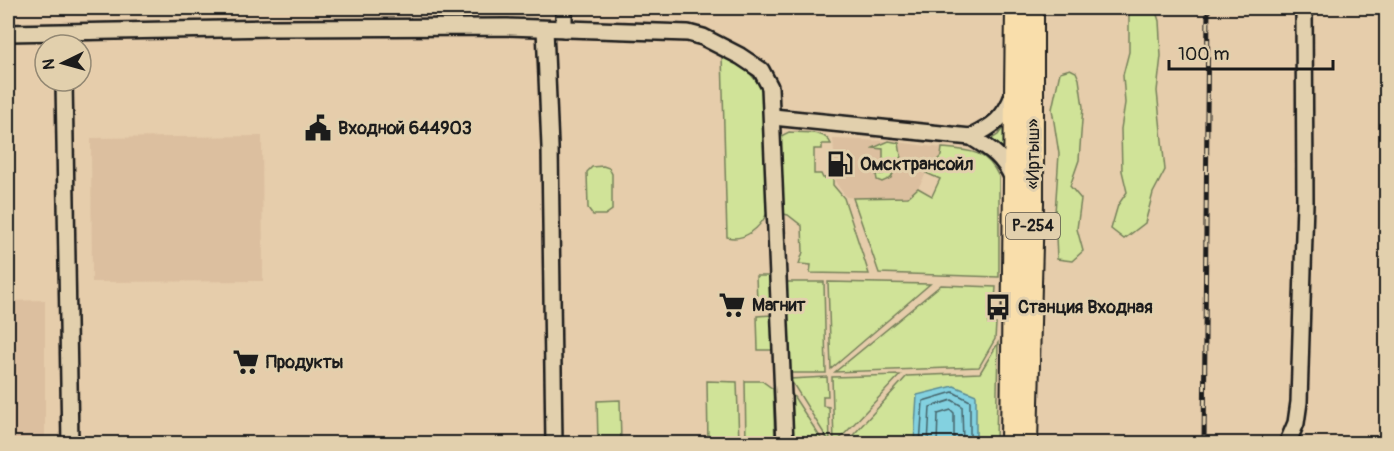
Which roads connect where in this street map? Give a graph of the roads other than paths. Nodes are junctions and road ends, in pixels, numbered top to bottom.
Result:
1 (564, 8) edge
2 (1016, 8) edge
3 (1033, 8) edge
4 (1304, 8) edge
5 (545, 29) junction
6 (564, 29) junction
7 (8, 33) edge
8 (33, 36) edge
9 (93, 37) edge
10 (1015, 89) junction
11 (64, 93) edge
12 (772, 117) junction
13 (971, 137) junction
14 (1015, 185) junction
15 (70, 444) edge
16 (554, 444) edge
17 (785, 444) edge
18 (1011, 444) edge
19 (1027, 444) edge
20 (1287, 444) edge

1 - 6 street
2 - 10 main road, «Иртыш» / Р-254
3 - 19 main road, «Иртыш» / Р-254
4 - 20 street
5 - 6 street
5 - 9 street
5 - 16 street
6 - 12 street
7 - 8 street
10 - 13 street
10 - 14 main road, «Иртыш» / Р-254
11 - 15 street
12 - 13 street
12 - 17 street
13 - 14 street
14 - 18 main road, «Иртыш» / Р-254

